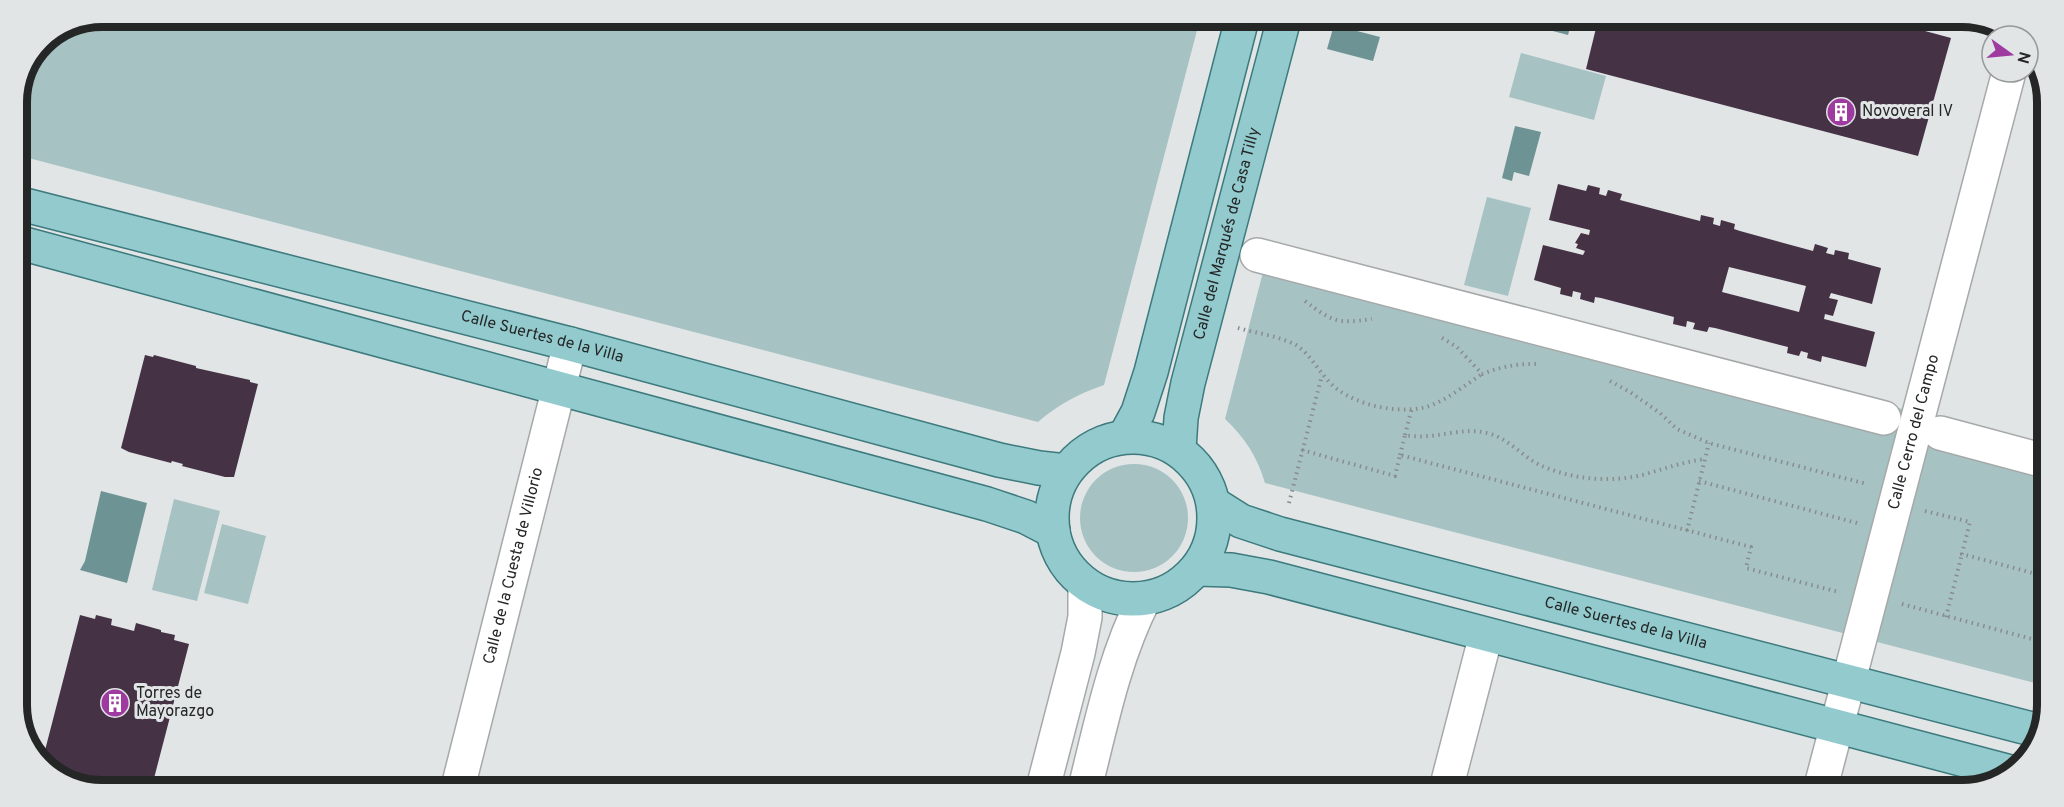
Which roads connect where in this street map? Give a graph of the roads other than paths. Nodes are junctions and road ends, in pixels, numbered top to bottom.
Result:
1 (1240, 27) edge
2 (1282, 27) edge
3 (2005, 84) edge
4 (27, 206) edge
5 (27, 245) edge
6 (1257, 255) dead end
7 (570, 344) junction
8 (559, 388) junction
9 (1884, 418) dead end
10 (1940, 433) dead end
11 (1125, 436) junction
12 (1179, 450) junction
13 (2037, 459) edge
14 (1066, 471) junction
15 (1214, 504) junction
16 (1053, 531) junction
17 (1197, 569) junction
18 (1085, 584) junction
19 (1144, 599) junction
20 (1486, 635) junction
21 (1849, 680) junction
22 (1837, 727) junction
23 (2033, 729) edge
24 (2000, 769) edge
25 (460, 780) edge
26 (1045, 780) edge
27 (1086, 780) edge
28 (1448, 780) edge
29 (1823, 780) edge

1 - 11 main road
2 - 12 main road, Calle del Marqués de Casa Tilly
3 - 21 street, Calle Cerro del Campo
4 - 7 main road, Calle Suertes de la Villa
5 - 8 main road
6 - 9 street
7 - 8 street, Calle de la Cuesta de Villorio
7 - 14 main road, Calle Suertes de la Villa
8 - 16 main road
8 - 25 street, Calle de la Cuesta de Villorio
10 - 13 street
11 - 12 main road
11 - 14 main road
12 - 15 main road
14 - 16 main road
15 - 17 main road
15 - 21 main road, Calle Suertes de la Villa
16 - 18 main road
17 - 19 main road
17 - 20 main road
18 - 19 main road
18 - 26 street
19 - 27 street
20 - 22 main road
20 - 28 street
21 - 22 street, Calle Cerro del Campo
21 - 23 main road, Calle Suertes de la Villa
22 - 24 main road
22 - 29 street, Calle Cerro del Campo

